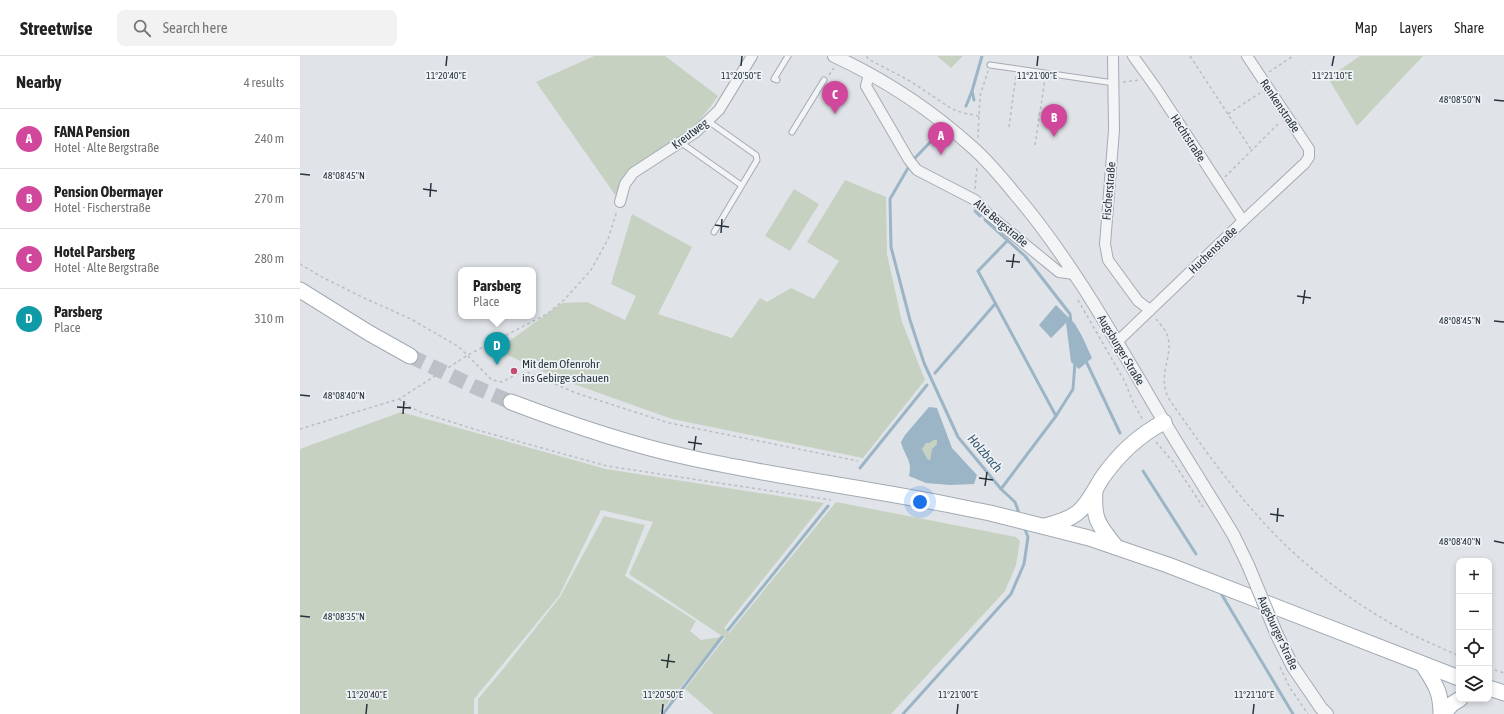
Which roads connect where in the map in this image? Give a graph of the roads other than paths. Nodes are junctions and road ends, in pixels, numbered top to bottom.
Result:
1 (752, 56) edge
2 (1113, 56) edge
3 (1133, 56) edge
4 (1247, 56) edge
5 (788, 58) edge
6 (834, 62) edge
7 (990, 65) road end
8 (869, 74) junction
9 (777, 80) dead end
10 (824, 80) dead end
11 (1114, 83) junction
12 (708, 121) junction
13 (792, 132) dead end
14 (680, 142) junction
15 (1309, 158) joint
16 (741, 185) junction
17 (620, 202) road end
18 (1243, 221) junction
19 (714, 232) dead end
20 (1074, 274) junction
21 (300, 290) edge
22 (1150, 310) junction
23 (1117, 342) junction
24 (410, 356) tunnel mouth
25 (511, 402) tunnel mouth
26 (1164, 422) junction
27 (1095, 490) junction
28 (1040, 525) junction
29 (1116, 547) junction
30 (1423, 665) junction
31 (1456, 677) edge
32 (1456, 702) edge
33 (1327, 714) edge
34 (1442, 714) edge

1 - 12 street, Kreutweg
2 - 11 street, Fischerstraße
3 - 18 street, Hechtstraße
4 - 15 street, Renkenstraße
5 - 9 lane
6 - 8 street, Augsburger Straße
7 - 11 lane
8 - 20 street, Augsburger Straße
8 - 20 street, Alte Bergstraße
10 - 13 lane
11 - 22 street, Fischerstraße
12 - 14 street, Kreutweg
12 - 16 lane
14 - 16 lane
14 - 17 street, Kreutweg
15 - 18 street, Huchenstraße
16 - 19 lane
18 - 22 street, Huchenstraße
20 - 23 street, Augsburger Straße
21 - 24 main road
22 - 23 street, Huchenstraße
23 - 26 street, Augsburger Straße
25 - 28 main road
26 - 27 main road
26 - 33 street, Augsburger Straße, bridge
27 - 28 main road
27 - 29 main road
28 - 29 main road
29 - 30 main road
30 - 31 main road
30 - 34 main road
32 - 34 main road

